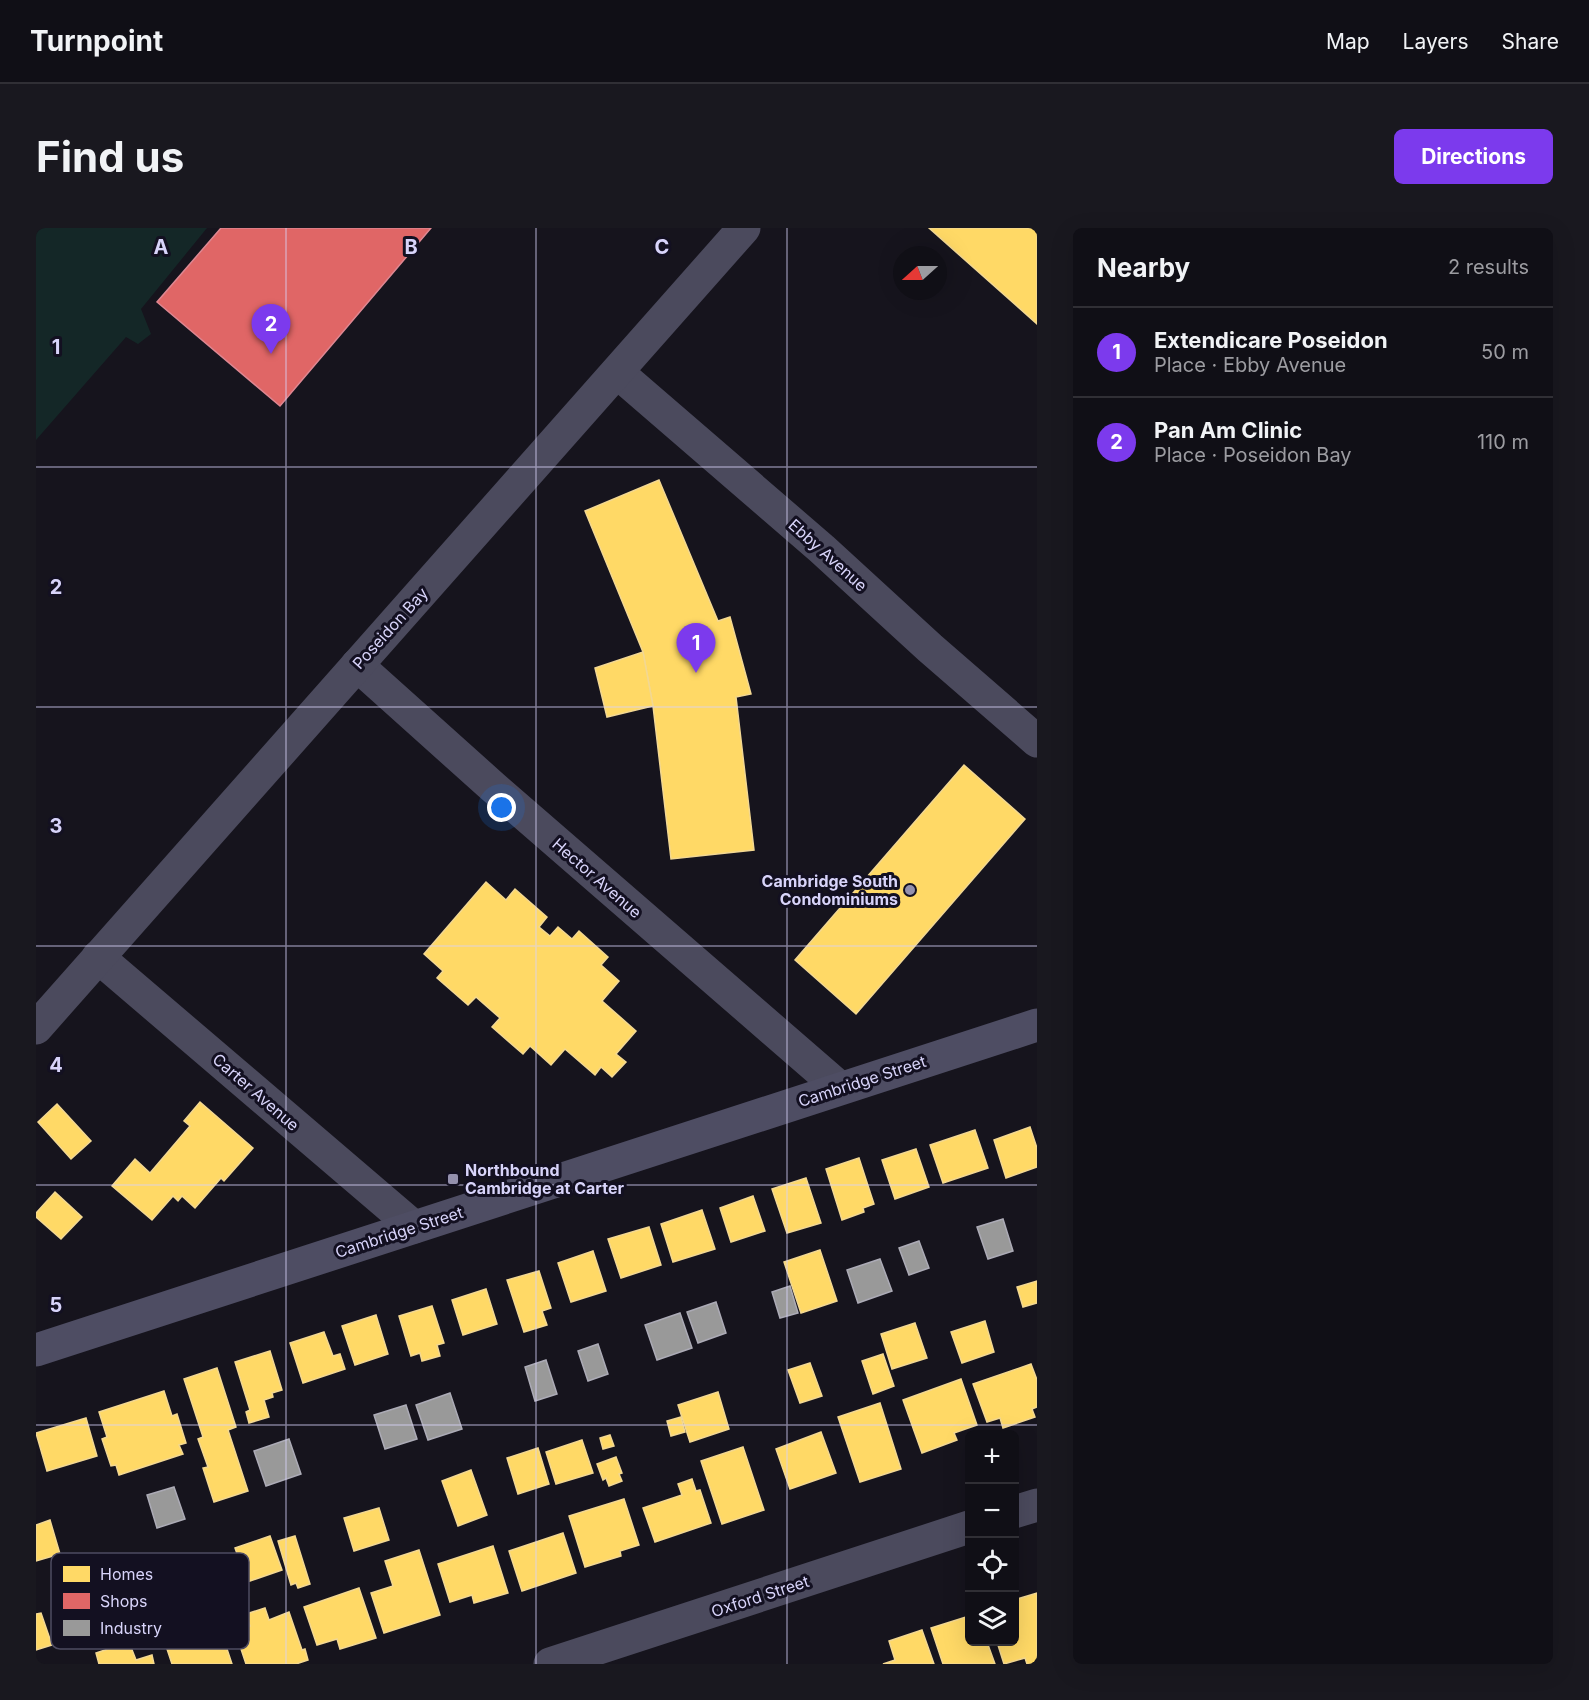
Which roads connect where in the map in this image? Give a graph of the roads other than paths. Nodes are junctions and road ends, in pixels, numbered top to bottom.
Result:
1 (744, 228) edge
2 (616, 372) junction
3 (357, 665) junction
4 (1037, 741) edge
5 (98, 957) junction
6 (1037, 1025) edge
7 (36, 1028) edge
8 (840, 1088) junction
9 (414, 1227) junction
10 (36, 1350) edge
11 (1037, 1505) edge
12 (1019, 1510) edge
13 (965, 1528) edge
14 (549, 1664) edge

1 - 2 street, Poseidon Bay
2 - 3 street, Poseidon Bay
2 - 4 street, Ebby Avenue
3 - 5 street, Poseidon Bay
3 - 8 street, Hector Avenue
5 - 7 street, Poseidon Bay
5 - 9 street, Carter Avenue
6 - 8 street, Cambridge Street
8 - 9 street, Cambridge Street
9 - 10 street, Cambridge Street
11 - 12 street
13 - 14 street, Oxford Street

